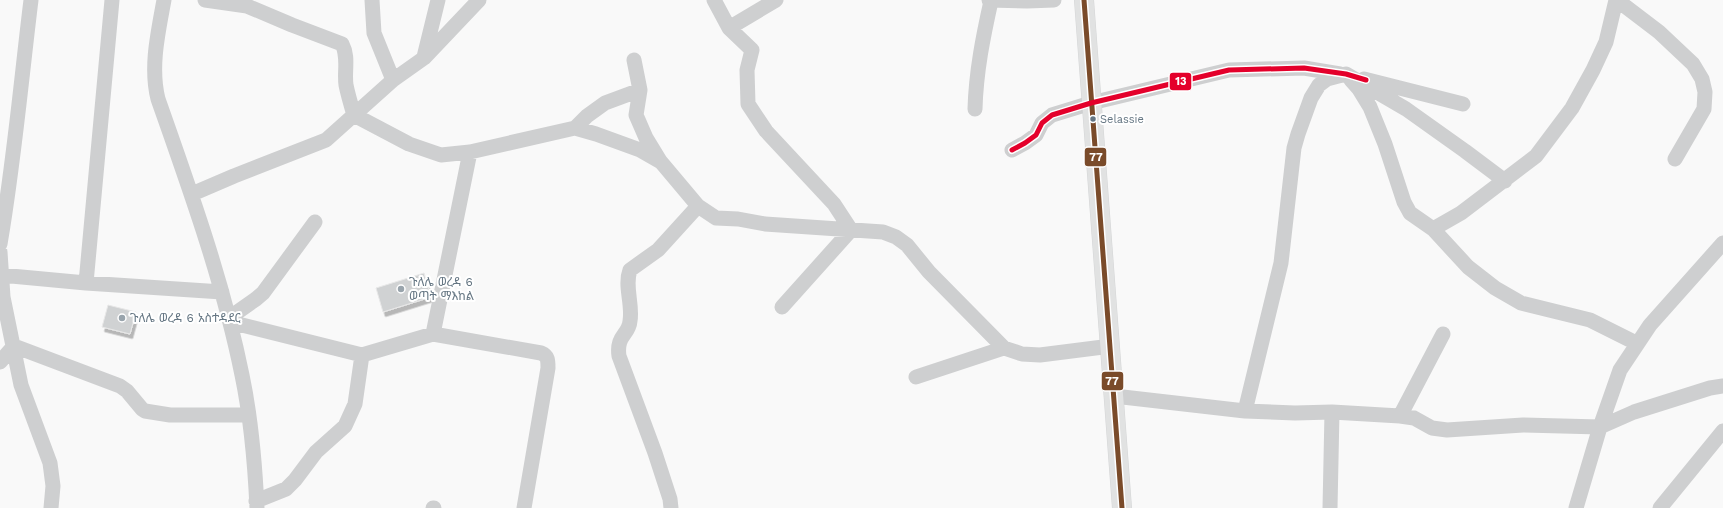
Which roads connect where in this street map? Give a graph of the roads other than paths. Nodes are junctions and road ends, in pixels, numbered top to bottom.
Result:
1 (31, 0) edge
2 (112, 0) edge
3 (164, 0) edge
4 (205, 0) edge
5 (372, 0) edge
6 (438, 0) edge
7 (479, 0) edge
8 (714, 0) edge
9 (776, 0) edge
10 (990, 0) edge
11 (1054, 0) edge
12 (1084, 0) edge
13 (1617, 0) edge
14 (248, 3) edge
15 (729, 28) junction
16 (424, 58) junction
17 (634, 60) dead end
18 (1346, 74) junction
19 (393, 80) junction
20 (640, 90) junction
21 (1091, 103) junction
22 (1463, 104) dead end
23 (975, 109) dead end
24 (354, 115) junction
25 (575, 128) junction
26 (1012, 150) dead end
27 (470, 152) junction
28 (1675, 159) dead end
29 (661, 162) junction
30 (1505, 181) junction
31 (192, 194) junction
32 (698, 206) junction
33 (315, 222) dead end
34 (1434, 228) junction
35 (851, 230) junction
36 (1723, 243) edge
37 (0, 244) edge
38 (0, 252) edge
39 (1, 276) edge
40 (86, 283) junction
41 (222, 292) junction
42 (2, 298) edge
43 (782, 307) dead end
44 (229, 320) junction
45 (433, 334) junction
46 (1442, 334) dead end
47 (1636, 343) junction
48 (14, 346) junction
49 (1111, 346) junction
50 (1004, 348) junction
51 (362, 355) junction
52 (0, 362) edge
53 (916, 376) dead end
54 (1723, 386) edge
55 (1114, 396) junction
56 (1244, 411) junction
57 (1332, 412) junction
58 (248, 415) junction
59 (1400, 416) junction
60 (1600, 427) junction
61 (1723, 431) edge
62 (256, 504) edge
63 (51, 508) edge
64 (524, 508) edge
65 (671, 508) edge
66 (1122, 508) edge
67 (1330, 508) edge
68 (1576, 508) edge
69 (1660, 508) edge

1 - 37 street
2 - 40 street
3 - 31 street
4 - 14 street
5 - 19 street
6 - 16 street
7 - 16 street
8 - 15 street
9 - 15 street
10 - 11 street
10 - 23 street
12 - 21 main road
13 - 28 street
13 - 30 street
14 - 24 street
15 - 35 street
16 - 19 street
17 - 20 street
18 - 21 street
18 - 22 street
18 - 30 street
18 - 34 street
18 - 56 street
19 - 24 street
20 - 25 street
20 - 29 street
21 - 26 street
21 - 49 main road
24 - 27 street
24 - 31 street
25 - 27 street
25 - 29 street
27 - 45 street
29 - 32 street
30 - 34 street
31 - 41 street
32 - 35 street
32 - 65 street
33 - 44 street
34 - 47 street
35 - 43 street
35 - 50 street
36 - 47 street
38 - 39 street
39 - 40 street
39 - 42 street
40 - 41 street
41 - 44 street
42 - 48 street
44 - 51 street
44 - 58 street
45 - 51 street
45 - 64 street
46 - 59 street
47 - 60 street
48 - 52 street
48 - 58 street
48 - 63 street
49 - 50 street
49 - 55 main road
50 - 53 street
51 - 62 street
54 - 60 street
55 - 56 street
55 - 66 main road
56 - 57 street
57 - 59 street
57 - 67 street
58 - 62 street
59 - 60 street
60 - 68 street
61 - 69 street

